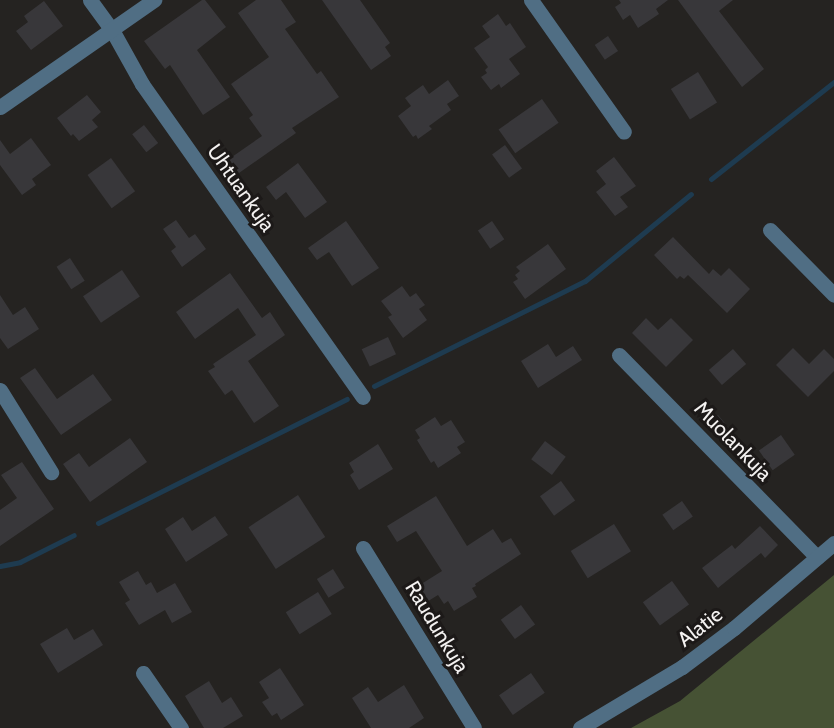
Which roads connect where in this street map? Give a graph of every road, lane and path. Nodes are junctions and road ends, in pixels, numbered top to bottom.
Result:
1 (90, 0) edge
2 (154, 0) edge
3 (531, 0) edge
4 (112, 30) junction
5 (0, 107) edge
6 (624, 132) dead end
7 (770, 230) dead end
8 (834, 295) edge
9 (619, 355) dead end
10 (0, 390) edge
11 (363, 397) dead end
12 (51, 472) dead end
13 (834, 543) edge
14 (363, 548) dead end
15 (817, 557) junction
16 (143, 673) dead end
17 (181, 728) edge
18 (474, 728) edge
19 (580, 728) edge

1 - 4 street, Uhtuankuja
2 - 4 street
3 - 6 street
4 - 5 street
4 - 11 street, Uhtuankuja
7 - 8 street
9 - 15 street, Muolankuja
10 - 12 street
13 - 15 street, Alatie
14 - 18 street, Raudunkuja
15 - 19 street, Alatie
16 - 17 street

